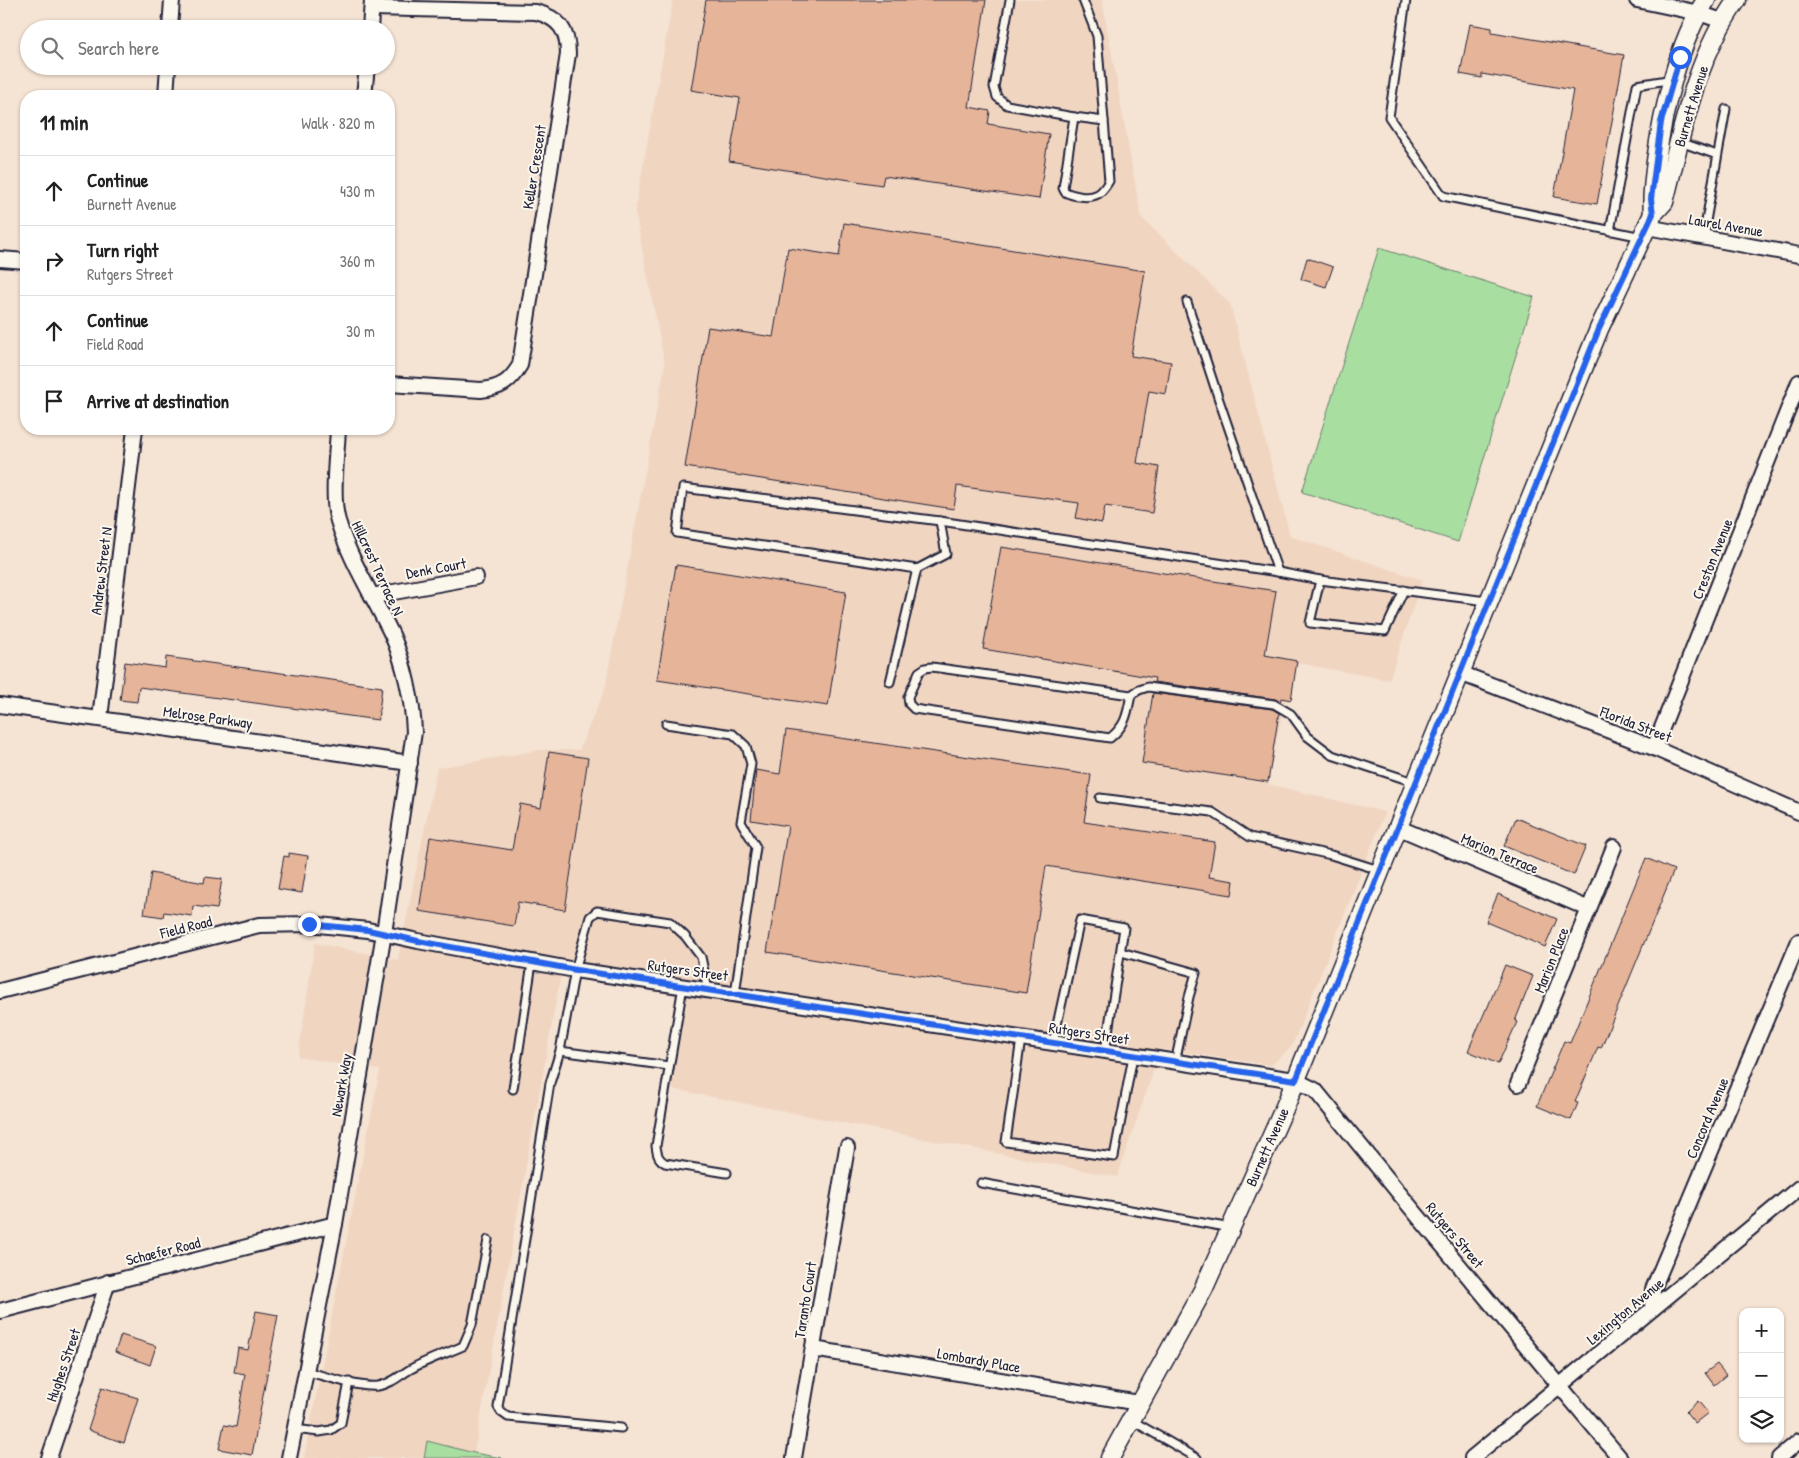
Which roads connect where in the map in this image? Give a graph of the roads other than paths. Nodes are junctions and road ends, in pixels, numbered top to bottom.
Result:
1 (172, 0) edge
2 (1010, 0) edge
3 (1083, 0) edge
4 (1406, 0) edge
5 (1637, 0) edge
6 (1738, 0) edge
7 (372, 4) edge
8 (1702, 6) edge
9 (171, 20) edge
10 (371, 20) edge
11 (1722, 21) junction
12 (167, 75) edge
13 (366, 75) edge
14 (1673, 78) junction
15 (166, 90) edge
16 (365, 90) edge
17 (1726, 109) dead end
18 (1074, 117) junction
19 (1104, 121) junction
20 (1679, 142) junction
21 (1718, 155) junction
22 (1647, 226) junction
23 (1610, 231) junction
24 (1706, 238) junction
25 (1799, 255) edge
26 (0, 259) edge
27 (20, 261) edge
28 (1187, 302) dead end
29 (1799, 382) edge
30 (395, 384) edge
31 (134, 435) edge
32 (338, 435) edge
33 (940, 522) junction
34 (917, 569) junction
35 (1278, 572) junction
36 (476, 577) dead end
37 (1320, 580) junction
38 (1404, 590) junction
39 (372, 596) junction
40 (1488, 601) junction
41 (1460, 673) junction
42 (890, 682) dead end
43 (1131, 695) junction
44 (0, 705) edge
45 (414, 716) joint
46 (100, 718) junction
47 (666, 724) dead end
48 (1654, 748) junction
49 (410, 763) junction
50 (1415, 783) junction
51 (1100, 798) dead end
52 (1799, 812) edge
53 (1397, 827) junction
54 (1614, 848) dead end
55 (1380, 870) junction
56 (1589, 909) junction
57 (384, 933) junction
58 (1799, 941) edge
59 (1121, 952) junction
60 (532, 963) junction
61 (576, 970) junction
62 (684, 986) junction
63 (708, 990) junction
64 (0, 991) edge
65 (735, 994) junction
66 (1021, 1038) junction
67 (1053, 1044) junction
68 (560, 1051) junction
69 (1105, 1052) junction
70 (1133, 1056) junction
71 (1175, 1063) junction
72 (670, 1066) junction
73 (1296, 1080) junction
74 (1518, 1084) dead end
75 (513, 1089) dead end
76 (847, 1148) dead end
77 (726, 1173) dead end
78 (981, 1183) dead end
79 (1799, 1188) edge
80 (334, 1224) junction
81 (1232, 1228) junction
82 (488, 1240) dead end
83 (108, 1282) junction
84 (1652, 1309) junction
85 (0, 1311) edge
86 (813, 1349) junction
87 (305, 1371) junction
88 (349, 1382) junction
89 (1561, 1385) junction
90 (1139, 1403) junction
91 (1131, 1419) junction
92 (621, 1428) dead end
93 (294, 1429) junction
94 (1799, 1441) edge
95 (49, 1458) edge
96 (289, 1458) edge
97 (794, 1458) edge
98 (1110, 1458) edge
99 (1197, 1458) edge
100 (1472, 1458) edge
101 (1620, 1458) edge
102 (1779, 1458) edge

1 - 9 street
2 - 18 lane
3 - 19 lane
4 - 23 lane
5 - 8 street
6 - 11 street, Burnett Avenue
7 - 10 street
7 - 30 street, Keller Crescent
8 - 11 street
8 - 14 street, Burnett Avenue
11 - 20 street, Burnett Avenue
12 - 15 street
13 - 16 street
14 - 22 street, Burnett Avenue
14 - 23 lane
17 - 21 lane
18 - 19 lane
18 - 19 lane
20 - 21 lane
20 - 22 street, Burnett Avenue
21 - 24 lane
22 - 23 lane
22 - 24 street, Laurel Avenue
22 - 40 street, Burnett Avenue
24 - 25 street, Laurel Avenue
26 - 27 street
28 - 35 lane
29 - 48 street, Creston Avenue
31 - 46 street, Andrew Street N
32 - 39 street, Hillcrest Terrace N
33 - 34 lane
33 - 34 lane
33 - 35 lane
34 - 42 lane
35 - 37 lane
36 - 39 street, Denk Court
37 - 38 lane
37 - 38 lane
38 - 40 lane
39 - 45 street, Hillcrest Terrace N
40 - 41 street, Burnett Avenue
41 - 48 street, Florida Street
41 - 50 street, Burnett Avenue
43 - 43 lane
43 - 50 lane
44 - 46 street, Melrose Parkway
45 - 49 street, Newark Way
46 - 49 street, Melrose Parkway
47 - 65 lane
48 - 52 street, Florida Street
49 - 57 street, Newark Way
50 - 53 street, Burnett Avenue
51 - 55 lane
53 - 55 street, Burnett Avenue
53 - 56 street, Marion Terrace
54 - 56 street, Marion Place
55 - 73 street, Burnett Avenue
56 - 74 street, Marion Place
57 - 60 street, Rutgers Street
57 - 64 street, Field Road
57 - 80 street, Newark Way
58 - 84 street, Concord Avenue
59 - 67 lane
59 - 69 lane
59 - 71 lane
60 - 61 street, Rutgers Street
60 - 75 lane
61 - 62 street, Rutgers Street
61 - 63 lane
61 - 68 lane
62 - 63 street, Rutgers Street
62 - 72 lane
63 - 65 street, Rutgers Street
65 - 66 street, Rutgers Street
66 - 67 street, Rutgers Street
66 - 70 lane
67 - 69 street, Rutgers Street
68 - 72 lane
68 - 92 lane
69 - 70 street, Rutgers Street
70 - 71 street, Rutgers Street
71 - 73 street, Rutgers Street
72 - 77 lane
73 - 81 street, Burnett Avenue
73 - 89 street, Rutgers Street
76 - 86 street, Taranto Court
78 - 81 lane
79 - 84 street, Lexington Avenue
80 - 83 street, Schaefer Road
80 - 87 street, Newark Way
81 - 90 street, Burnett Avenue
82 - 88 lane
83 - 85 street, Schaefer Road
83 - 95 street, Hughes Street
84 - 89 street, Lexington Avenue
86 - 90 street, Lombardy Place
86 - 97 street, Taranto Court
87 - 88 lane
87 - 93 street, Newark Way
88 - 93 lane
89 - 100 street, Lexington Avenue
89 - 101 street, Rutgers Street
90 - 91 street, Burnett Avenue
91 - 98 street, Burnett Avenue
91 - 99 lane
93 - 96 street, Newark Way
94 - 102 street

